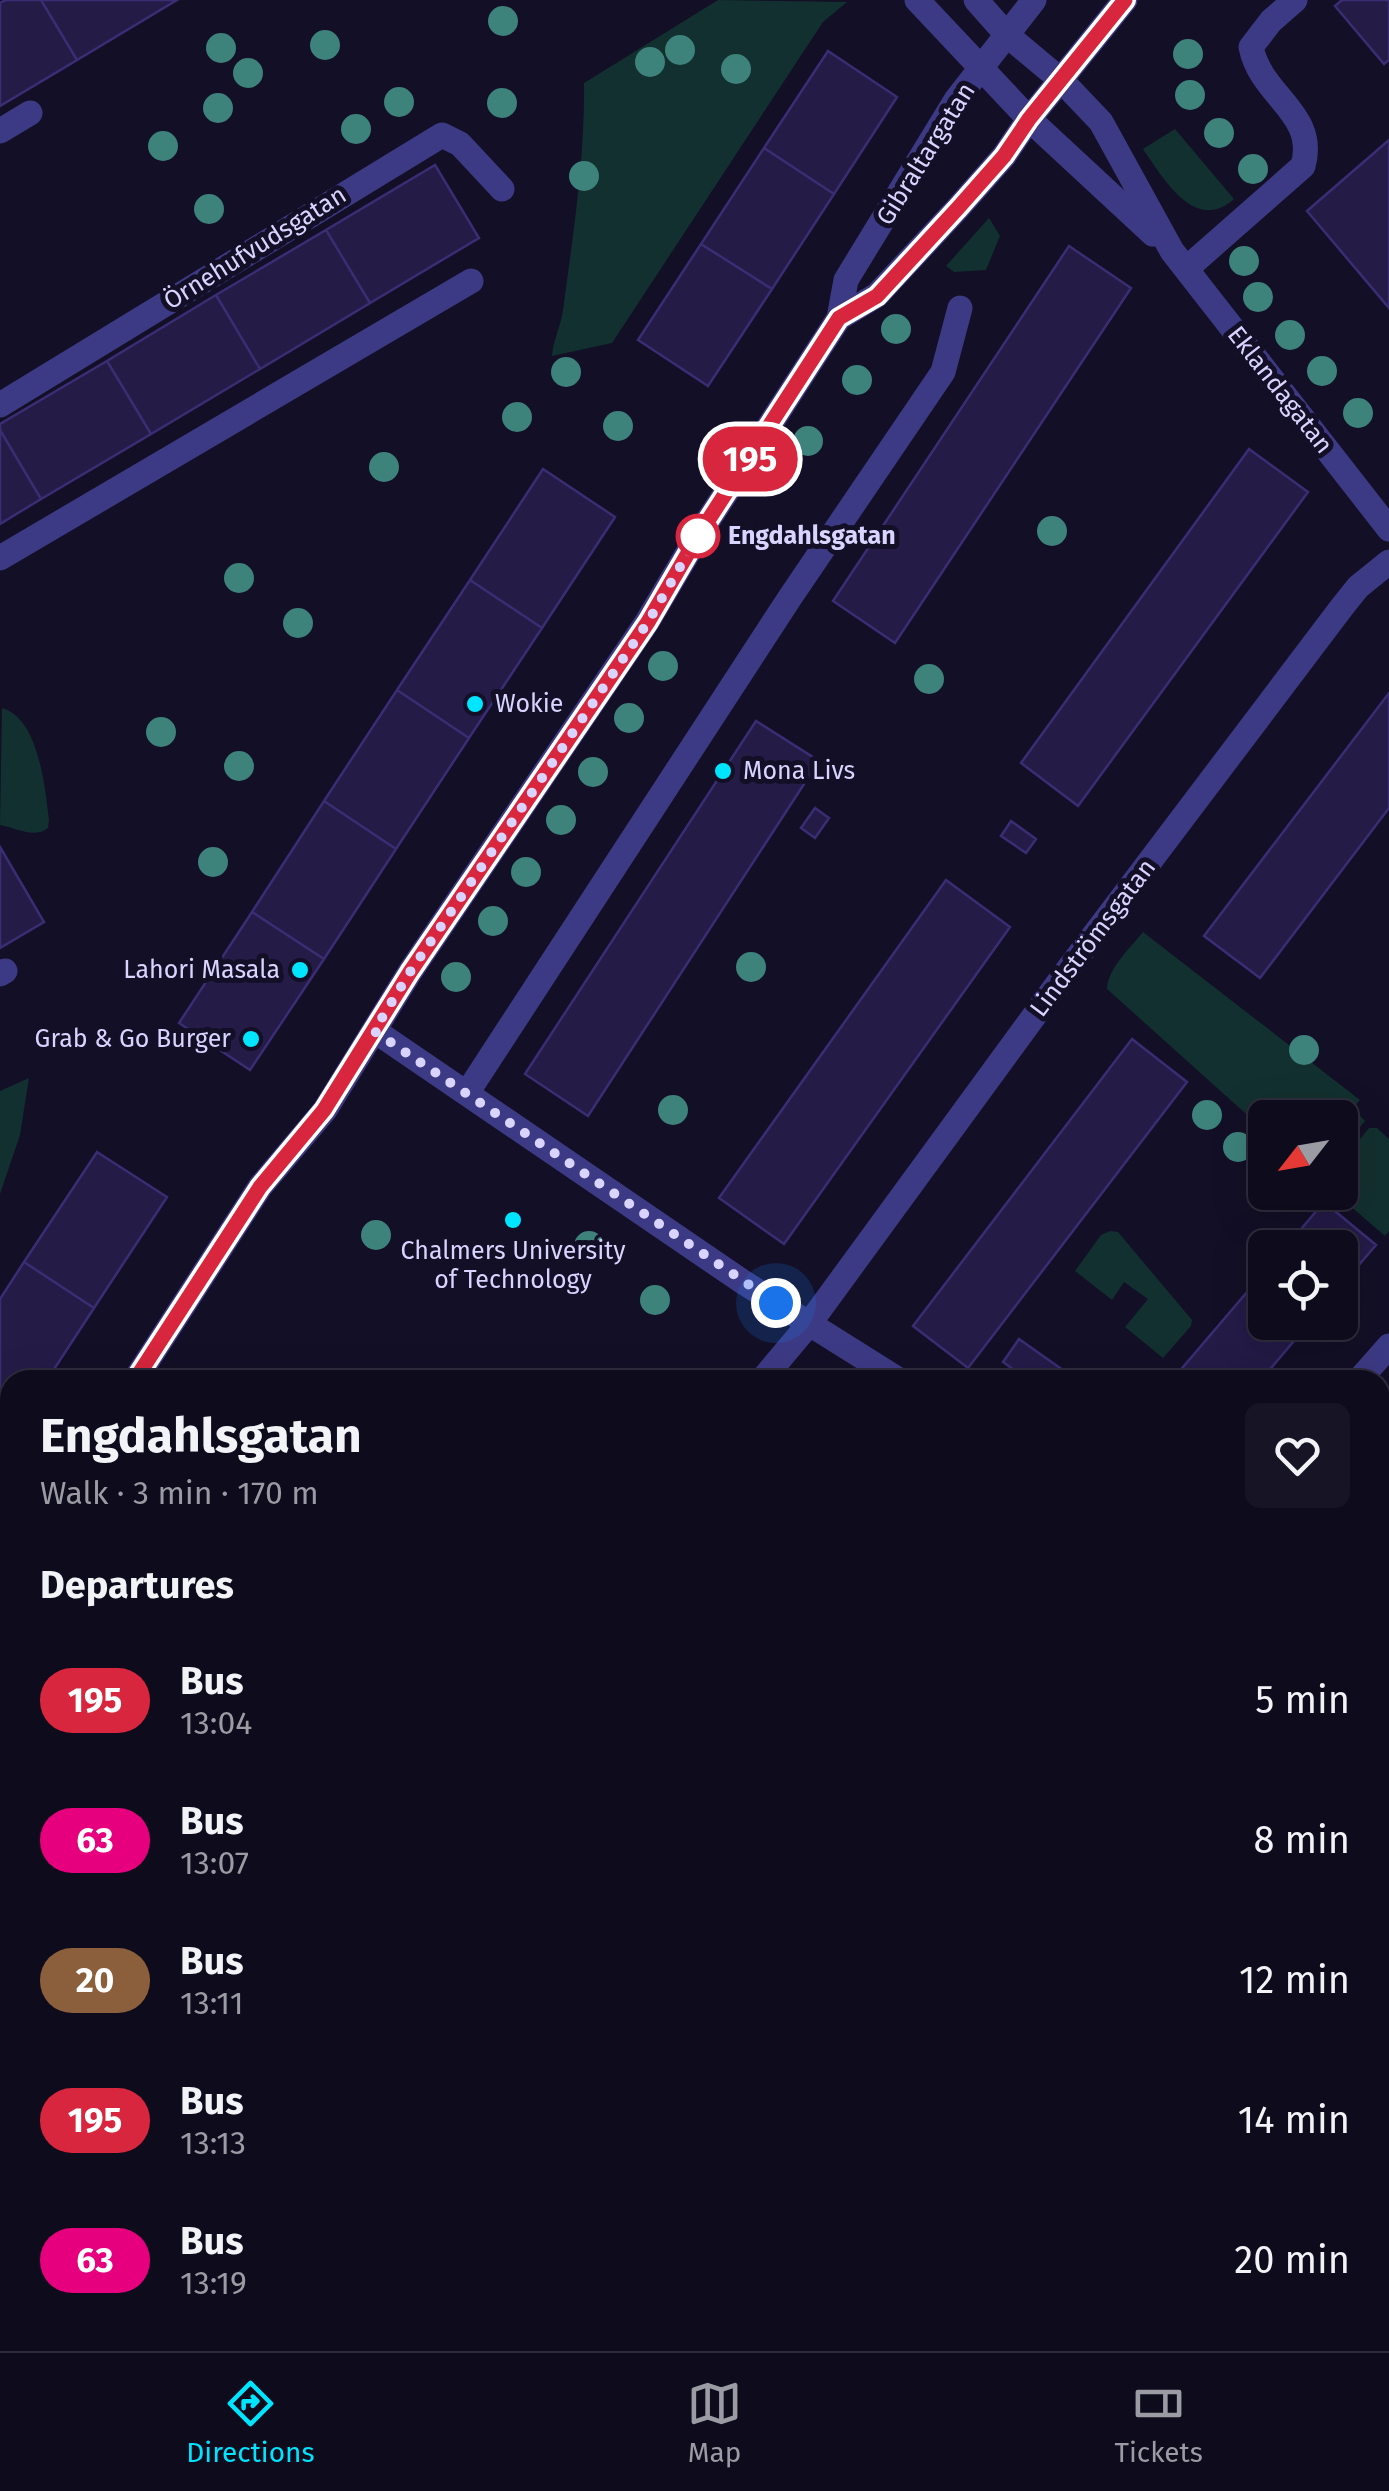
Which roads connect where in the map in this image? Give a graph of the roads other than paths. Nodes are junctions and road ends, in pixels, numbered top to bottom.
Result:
1 (917, 0) edge
2 (976, 0) edge
3 (1034, 0) edge
4 (1125, 0) edge
5 (1296, 0) edge
6 (1007, 35) junction
7 (982, 66) junction
8 (1062, 81) junction
9 (30, 113) dead end
10 (1029, 119) junction
11 (0, 131) edge
12 (502, 189) dead end
13 (1179, 260) junction
14 (471, 280) dead end
15 (960, 308) dead end
16 (839, 318) junction
17 (0, 405) edge
18 (1387, 524) edge
19 (0, 558) edge
20 (1389, 562) edge
21 (374, 1031) junction
22 (467, 1093) junction
23 (808, 1324) junction
24 (1389, 1346) edge
25 (141, 1370) edge
26 (770, 1370) edge
27 (882, 1370) edge
28 (1368, 1370) edge

1 - 7 street, Eklandagatan
2 - 6 street, Eklandagatan
3 - 6 street, Gibraltargatan
4 - 8 street, Gibraltargatan
5 - 13 street
6 - 7 street, Gibraltargatan
6 - 8 street, Eklandagatan
7 - 10 street, Eklandagatan
7 - 16 street, Gibraltargatan
8 - 10 street, Gibraltargatan
8 - 13 street, Eklandagatan
9 - 11 street
10 - 13 street, Eklandagatan
10 - 16 street, Gibraltargatan
12 - 17 street, Örnehufvudsgatan
13 - 18 street, Eklandagatan
14 - 19 street
15 - 22 street
16 - 21 street, Gibraltargatan
20 - 23 street, Lindströmsgatan
21 - 22 street
21 - 25 street, Gibraltargatan
22 - 23 street
23 - 26 street, Lindströmsgatan
23 - 27 street
24 - 28 street

